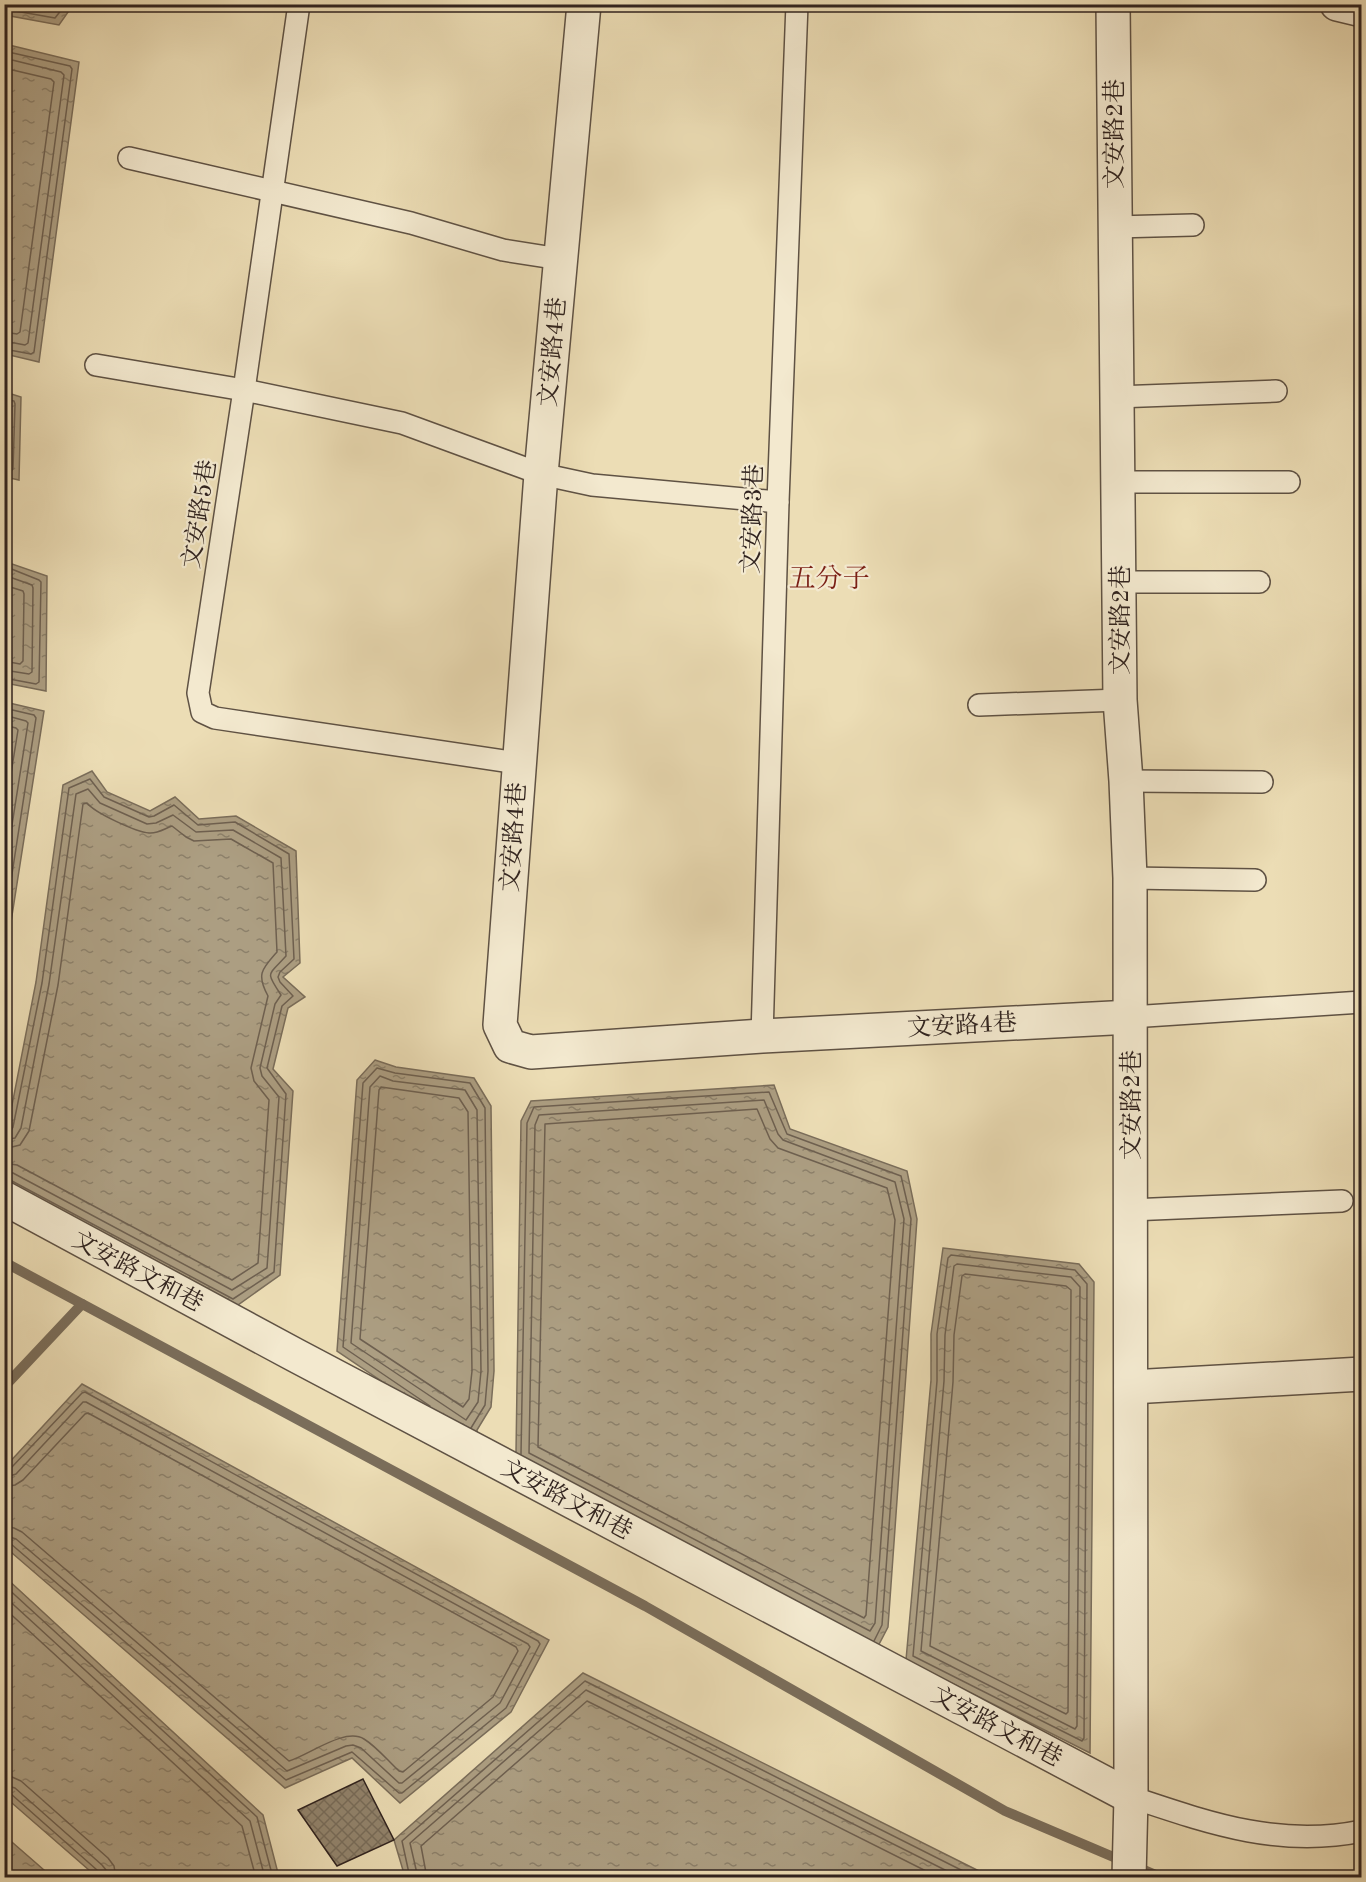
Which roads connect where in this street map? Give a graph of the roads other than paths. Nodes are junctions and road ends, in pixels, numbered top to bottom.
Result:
1 (299, 4) edge
2 (584, 4) edge
3 (797, 4) edge
4 (1113, 4) edge
5 (1337, 4) edge
6 (1362, 10) edge
7 (129, 158) dead end
8 (273, 191) junction
9 (1192, 225) dead end
10 (1115, 227) junction
11 (560, 259) junction
12 (96, 365) dead end
13 (244, 390) junction
14 (1276, 391) dead end
15 (1116, 397) junction
16 (541, 474) junction
17 (1119, 482) junction
18 (1289, 482) dead end
19 (778, 502) junction
20 (1120, 582) junction
21 (1259, 582) dead end
22 (1120, 700) junction
23 (979, 705) dead end
24 (519, 763) junction
25 (1126, 781) junction
26 (1262, 782) dead end
27 (1130, 878) junction
28 (1255, 880) dead end
29 (1362, 1002) edge
30 (1131, 1017) junction
31 (762, 1036) junction
32 (4, 1198) edge
33 (1342, 1201) dead end
34 (1130, 1222) junction
35 (1362, 1374) edge
36 (1131, 1387) junction
37 (1131, 1812) junction
38 (1362, 1831) edge
39 (1129, 1878) edge

1 - 8 lane, 文安路5巷
2 - 11 street, 文安路4巷
3 - 19 lane, 文安路3巷
4 - 10 street, 文安路2巷
5 - 6 street
7 - 8 lane
8 - 11 lane
8 - 13 lane, 文安路5巷
9 - 10 lane
10 - 15 street, 文安路2巷
11 - 16 street, 文安路4巷
12 - 13 lane
13 - 16 lane
13 - 24 lane, 文安路5巷
14 - 15 lane
15 - 17 street, 文安路2巷
16 - 19 lane
16 - 24 street, 文安路4巷
17 - 18 lane
17 - 20 street, 文安路2巷
19 - 31 lane, 文安路3巷
20 - 21 lane
20 - 22 street, 文安路2巷
22 - 23 lane
22 - 25 street, 文安路2巷
24 - 31 street, 文安路4巷
25 - 26 lane
25 - 27 street, 文安路2巷
27 - 28 lane
27 - 30 street, 文安路2巷
29 - 30 lane
30 - 31 street, 文安路4巷
30 - 34 street, 文安路2巷
32 - 37 street, 文安路文和巷
33 - 34 lane
34 - 36 street, 文安路2巷
35 - 36 street
36 - 37 street, 文安路2巷
37 - 38 lane
37 - 39 street, 文安路2巷

